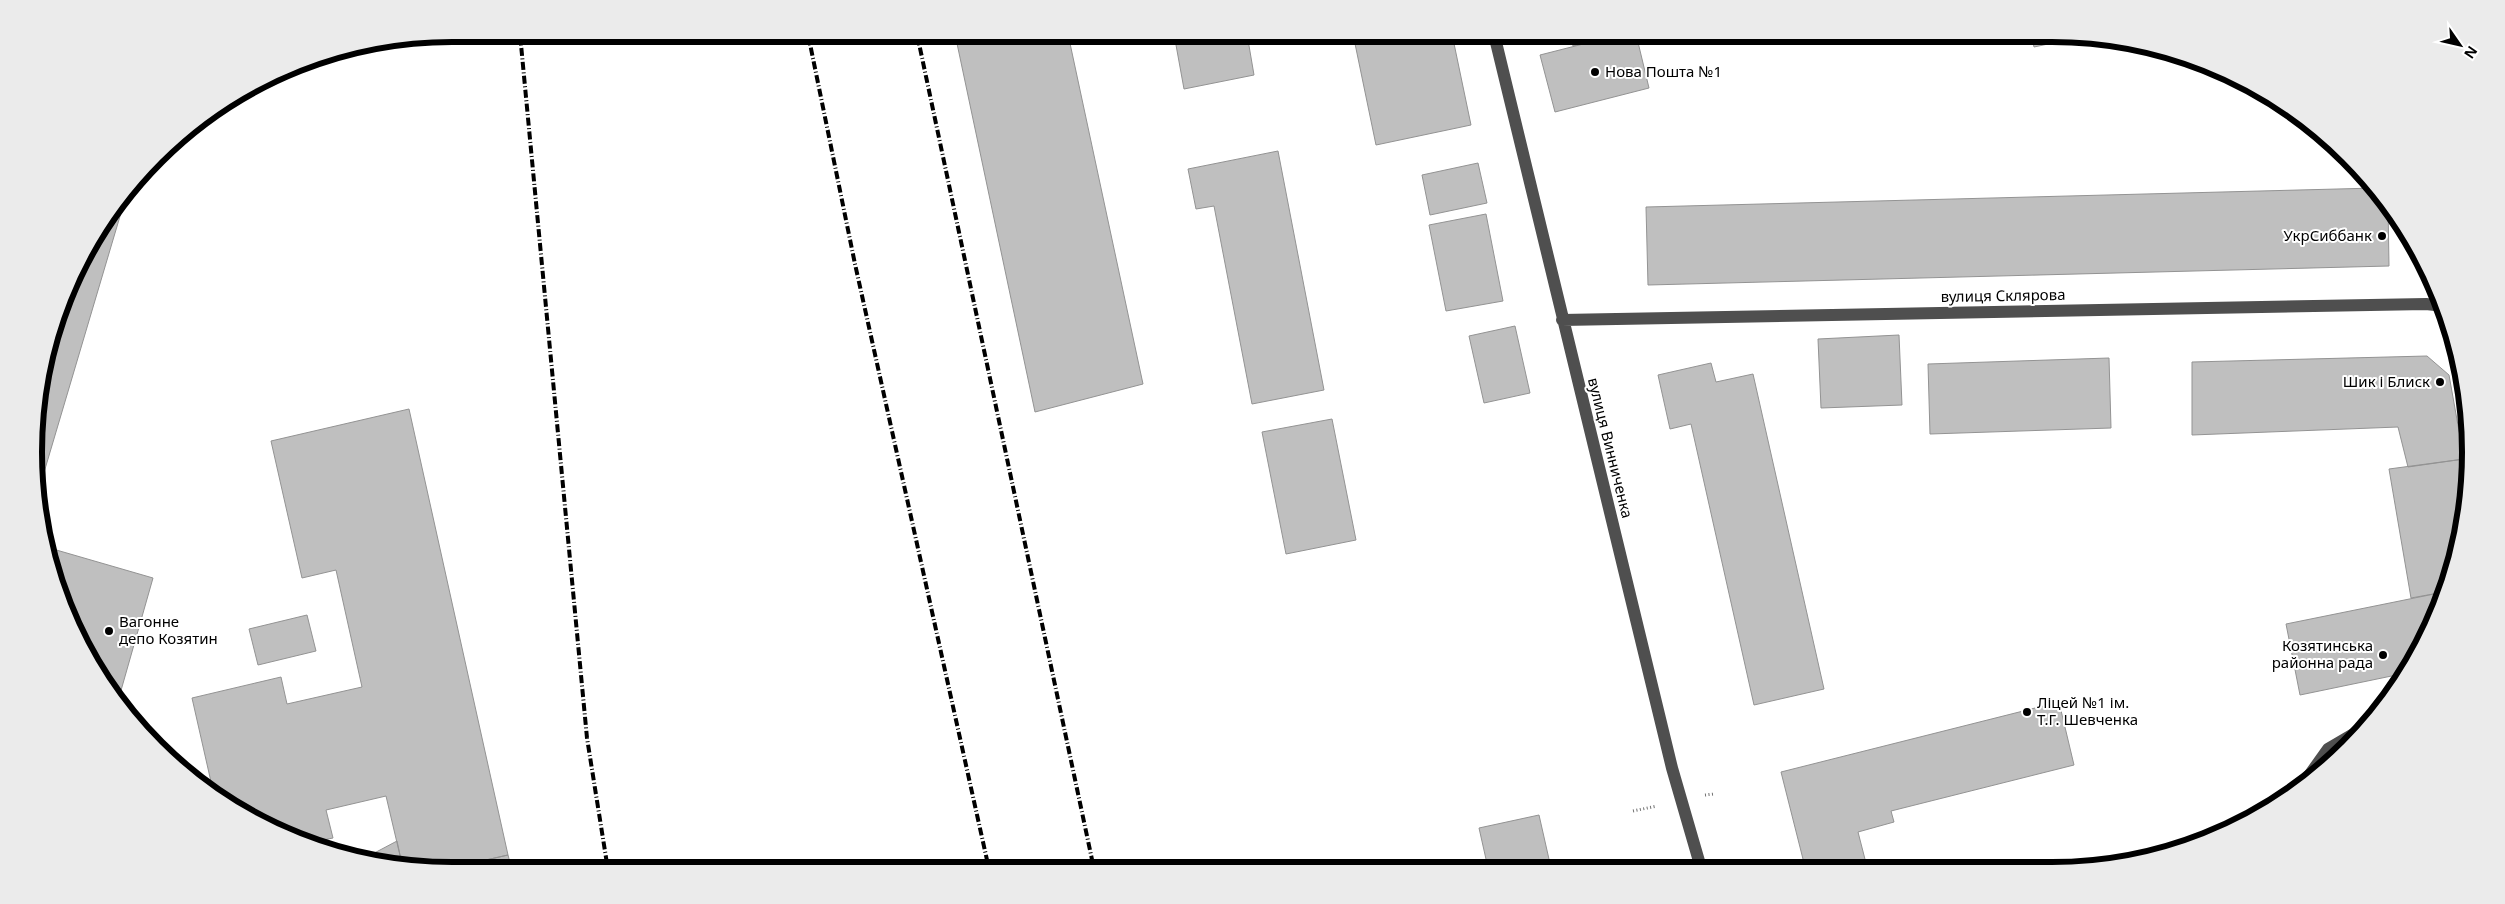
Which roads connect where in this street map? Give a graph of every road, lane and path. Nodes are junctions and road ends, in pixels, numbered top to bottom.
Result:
1 (1496, 42) edge
2 (2435, 305) edge
3 (1562, 320) junction
4 (2346, 738) edge
5 (2316, 765) edge
6 (1699, 862) edge

1 - 3 street, вулиця Винниченка
2 - 3 street, вулиця Склярова
3 - 6 street, вулиця Винниченка
4 - 5 street

